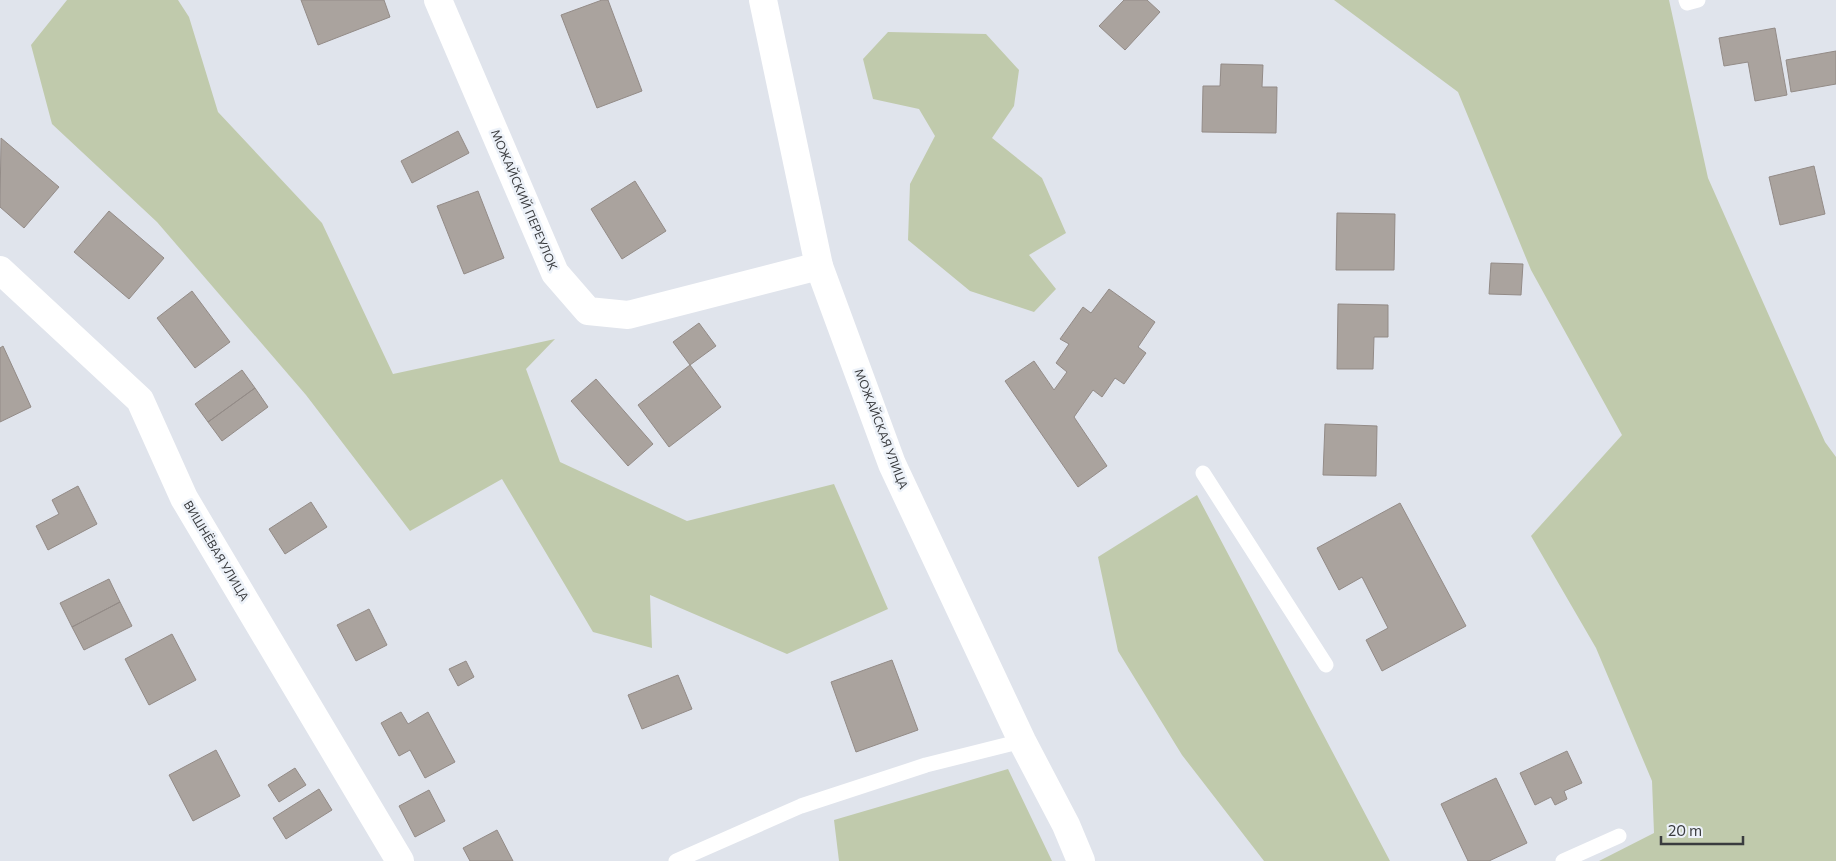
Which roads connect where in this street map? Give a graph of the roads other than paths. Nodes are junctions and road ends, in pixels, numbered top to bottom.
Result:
1 (438, 0) edge
2 (763, 0) edge
3 (1686, 0) edge
4 (1698, 0) edge
5 (820, 266) junction
6 (0, 270) edge
7 (1203, 473) dead end
8 (1326, 665) dead end
9 (1022, 741) junction
10 (1619, 836) dead end
11 (400, 861) edge
12 (676, 861) edge
13 (1081, 861) edge
14 (1563, 861) edge

1 - 5 street, МОЖАЙСКИЙ ПЕРЕУЛОК
2 - 5 street, МОЖАЙСКАЯ УЛИЦА
3 - 4 lane
5 - 9 street, МОЖАЙСКАЯ УЛИЦА
6 - 11 street, ВИШНЁВАЯ УЛИЦА
7 - 8 lane
9 - 12 lane
9 - 13 street, МОЖАЙСКАЯ УЛИЦА
10 - 14 lane

